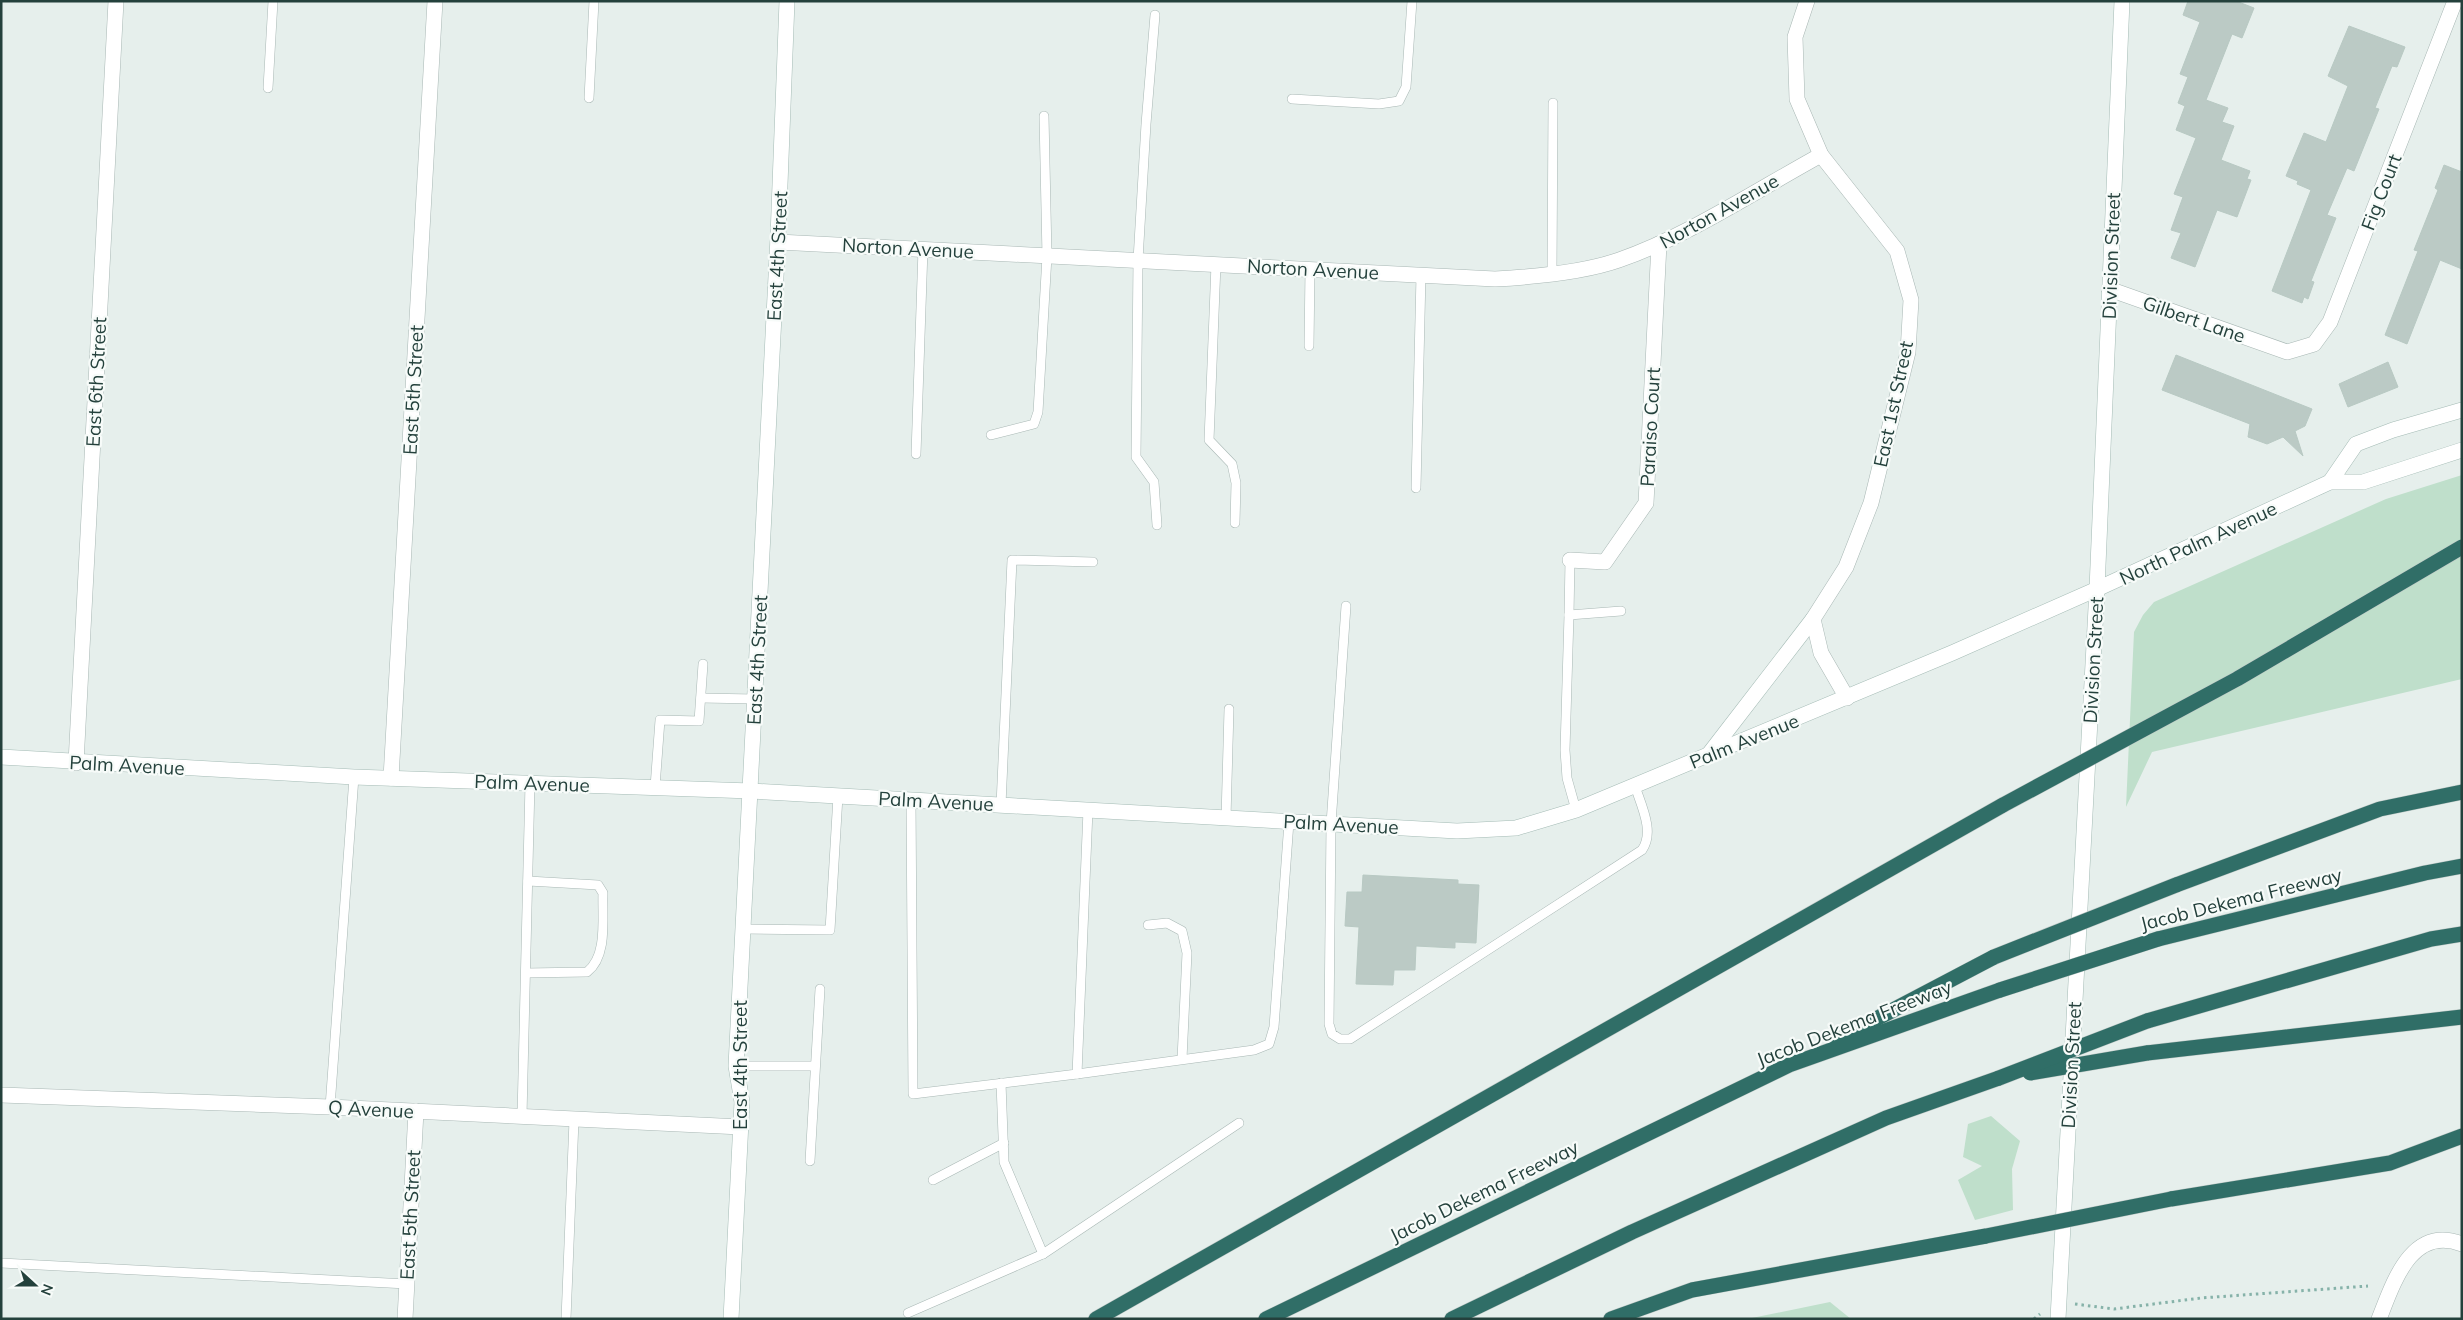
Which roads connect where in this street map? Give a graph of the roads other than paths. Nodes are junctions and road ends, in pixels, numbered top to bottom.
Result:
1 (116, 1) edge
2 (273, 1) edge
3 (436, 1) edge
4 (594, 1) edge
5 (787, 1) edge
6 (1412, 1) edge
7 (1807, 1) edge
8 (2122, 1) edge
9 (2455, 1) edge
10 (1156, 15) dead end
11 (268, 88) dead end
12 (589, 98) dead end
13 (1292, 99) dead end
14 (1553, 102) dead end
15 (1044, 116) dead end
16 (1821, 155) junction
17 (778, 242) junction
18 (1659, 244) junction
19 (923, 249) junction
20 (1046, 256) junction
21 (1138, 260) junction
22 (1216, 264) junction
23 (1310, 269) junction
24 (1552, 274) junction
25 (1421, 275) junction
26 (2109, 289) junction
27 (1309, 346) dead end
28 (2278, 348) joint
29 (2462, 410) edge
30 (991, 435) dead end
31 (2462, 450) edge
32 (916, 454) dead end
33 (2330, 482) junction
34 (1416, 488) dead end
35 (1235, 523) dead end
36 (1157, 525) dead end
37 (2462, 547) edge
38 (1570, 560) joint
39 (1093, 562) dead end
40 (2097, 589) junction
41 (1346, 606) dead end
42 (1621, 610) dead end
43 (1569, 615) junction
44 (1813, 619) junction
45 (703, 664) dead end
46 (701, 698) junction
47 (1847, 698) junction
48 (755, 700) junction
49 (1229, 709) dead end
50 (1708, 756) junction
51 (1, 758) edge
52 (76, 763) junction
53 (354, 777) junction
54 (391, 778) junction
55 (530, 783) junction
56 (1635, 786) junction
57 (655, 787) junction
58 (750, 791) junction
59 (2462, 792) edge
60 (838, 796) junction
61 (911, 800) junction
62 (1001, 805) junction
63 (1088, 810) junction
64 (1576, 810) junction
65 (1226, 818) junction
66 (1289, 822) junction
67 (1331, 824) junction
68 (2462, 866) edge
69 (528, 880) junction
70 (1148, 925) dead end
71 (743, 929) junction
72 (2462, 934) edge
73 (526, 973) junction
74 (820, 989) dead end
75 (2462, 1017) edge
76 (1182, 1060) junction
77 (1789, 1065) junction
78 (736, 1066) junction
79 (814, 1066) junction
80 (1077, 1074) junction
81 (1999, 1078) junction
82 (1001, 1083) junction
83 (1, 1095) edge
84 (330, 1107) junction
85 (416, 1111) junction
86 (522, 1116) junction
87 (574, 1120) junction
88 (1239, 1123) dead end
89 (741, 1127) junction
90 (2462, 1136) edge
91 (1004, 1143) junction
92 (810, 1161) dead end
93 (933, 1180) dead end
94 (2460, 1243) edge
95 (1043, 1254) junction
96 (1, 1263) edge
97 (407, 1284) junction
98 (908, 1313) dead end
99 (405, 1319) edge
100 (566, 1319) edge
101 (731, 1319) edge
102 (1096, 1319) edge
103 (1266, 1319) edge
104 (1452, 1319) edge
105 (1611, 1319) edge
106 (2058, 1319) edge
107 (2379, 1319) edge

1 - 52 street, East 6th Street
2 - 11 lane
3 - 54 street, East 5th Street
4 - 12 lane
5 - 17 street, East 4th Street
6 - 13 lane
7 - 16 street, East 1st Street
8 - 26 street, Division Street
9 - 28 street, Fig Court
10 - 21 lane
14 - 24 lane
15 - 20 lane
16 - 18 street, Norton Avenue
16 - 44 street, East 1st Street
17 - 19 street, Norton Avenue
17 - 48 street, East 4th Street
18 - 24 street, Norton Avenue
18 - 38 street, Paraiso Court
19 - 20 street, Norton Avenue
19 - 32 lane
20 - 21 street, Norton Avenue
20 - 30 lane
21 - 22 street, Norton Avenue
21 - 36 lane
22 - 23 street, Norton Avenue
22 - 35 lane
23 - 25 street, Norton Avenue
23 - 27 lane
24 - 25 street, Norton Avenue
25 - 34 lane
26 - 28 street, Gilbert Lane
26 - 40 street, Division Street
29 - 33 street
31 - 33 street, North Palm Avenue
33 - 40 street, North Palm Avenue
37 - 102 highway, bridge
38 - 43 lane
39 - 62 lane
40 - 47 street, North Palm Avenue
40 - 106 street, Division Street
41 - 67 lane
42 - 43 lane
43 - 64 lane
44 - 47 street
44 - 50 street, East 1st Street
45 - 46 lane
46 - 48 lane
46 - 57 lane
47 - 50 street, Palm Avenue
48 - 58 street, East 4th Street
49 - 65 lane
50 - 56 street, Palm Avenue
51 - 52 street, Palm Avenue
52 - 53 street, Palm Avenue
53 - 54 street, Palm Avenue
53 - 84 lane
54 - 55 street, Palm Avenue
55 - 57 street, Palm Avenue
55 - 69 lane
56 - 64 street, Palm Avenue
56 - 67 lane
57 - 58 street, Palm Avenue
58 - 60 street, Palm Avenue
58 - 71 street, East 4th Street
59 - 77 highway, bridge
60 - 61 street, Palm Avenue
60 - 71 lane
61 - 62 street, Palm Avenue
61 - 82 lane
62 - 63 street, Palm Avenue
63 - 65 street, Palm Avenue
63 - 80 lane
64 - 67 street, Palm Avenue
65 - 66 street, Palm Avenue
66 - 67 street, Palm Avenue
66 - 76 lane
68 - 77 highway, Jacob Dekema Freeway, bridge
69 - 73 lane
69 - 73 lane
70 - 76 lane
71 - 78 street, East 4th Street
72 - 81 highway, bridge
73 - 86 lane
74 - 79 lane
75 - 81 highway, bridge
76 - 80 lane
77 - 103 highway, Jacob Dekema Freeway
78 - 79 lane
78 - 89 street, East 4th Street
79 - 92 lane
80 - 82 lane
81 - 104 highway
82 - 91 lane
83 - 84 street, Q Avenue
84 - 85 street, Q Avenue
85 - 86 street, Q Avenue
85 - 97 street, East 5th Street
86 - 87 street, Q Avenue
87 - 89 street, Q Avenue
87 - 100 lane
88 - 95 lane
89 - 101 street, East 4th Street
90 - 105 highway, bridge
91 - 93 lane
91 - 95 lane
94 - 107 street
95 - 98 lane
96 - 97 lane
97 - 99 street, East 5th Street

